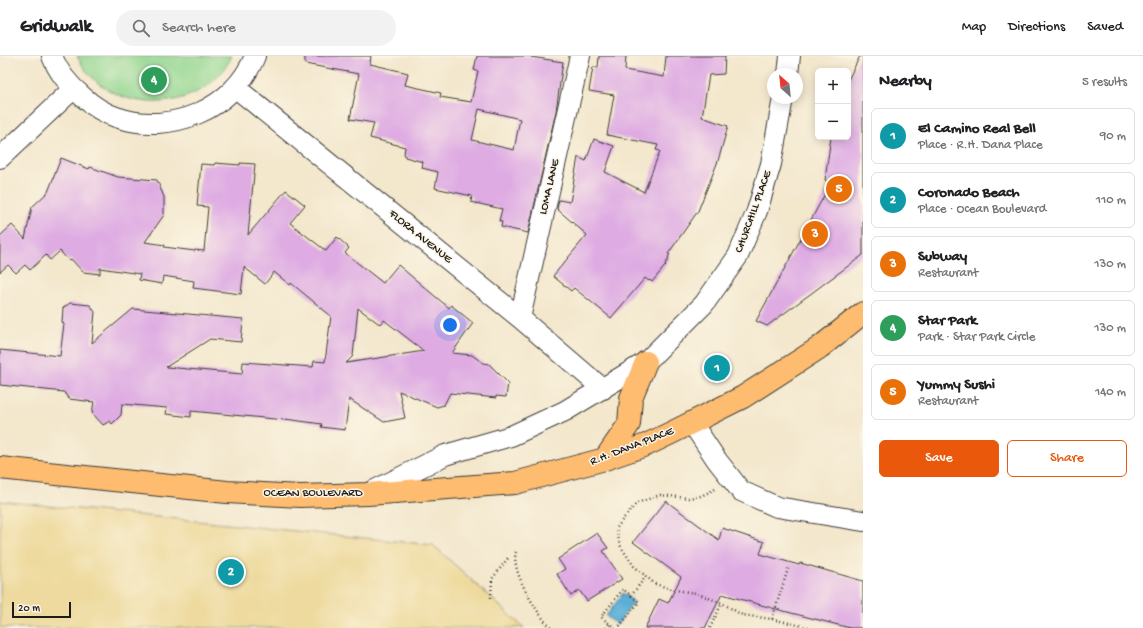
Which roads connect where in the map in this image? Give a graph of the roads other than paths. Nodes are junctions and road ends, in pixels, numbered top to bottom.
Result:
1 (52, 56) edge
2 (255, 56) edge
3 (580, 56) edge
4 (790, 56) edge
5 (789, 68) edge
6 (236, 88) junction
7 (73, 89) junction
8 (782, 104) edge
9 (0, 158) edge
10 (863, 313) edge
11 (520, 318) junction
12 (646, 362) junction
13 (603, 389) junction
14 (692, 423) junction
15 (605, 459) junction
16 (0, 468) edge
17 (368, 494) junction
18 (863, 520) edge

1 - 7 street
2 - 6 street
3 - 11 street, LOMA LANE
4 - 5 street
6 - 7 street
6 - 11 street, FLORA AVENUE
7 - 9 street
8 - 12 street, CHURCHILL PLACE
10 - 14 main road, R.H. DANA PLACE
11 - 13 street, FLORA AVENUE
12 - 13 street, CHURCHILL PLACE
12 - 15 main road
13 - 17 street, OCEAN BOULEVARD
14 - 15 main road, R.H. DANA PLACE
14 - 18 street
15 - 17 main road, R.H. DANA PLACE
16 - 17 main road, OCEAN BOULEVARD

